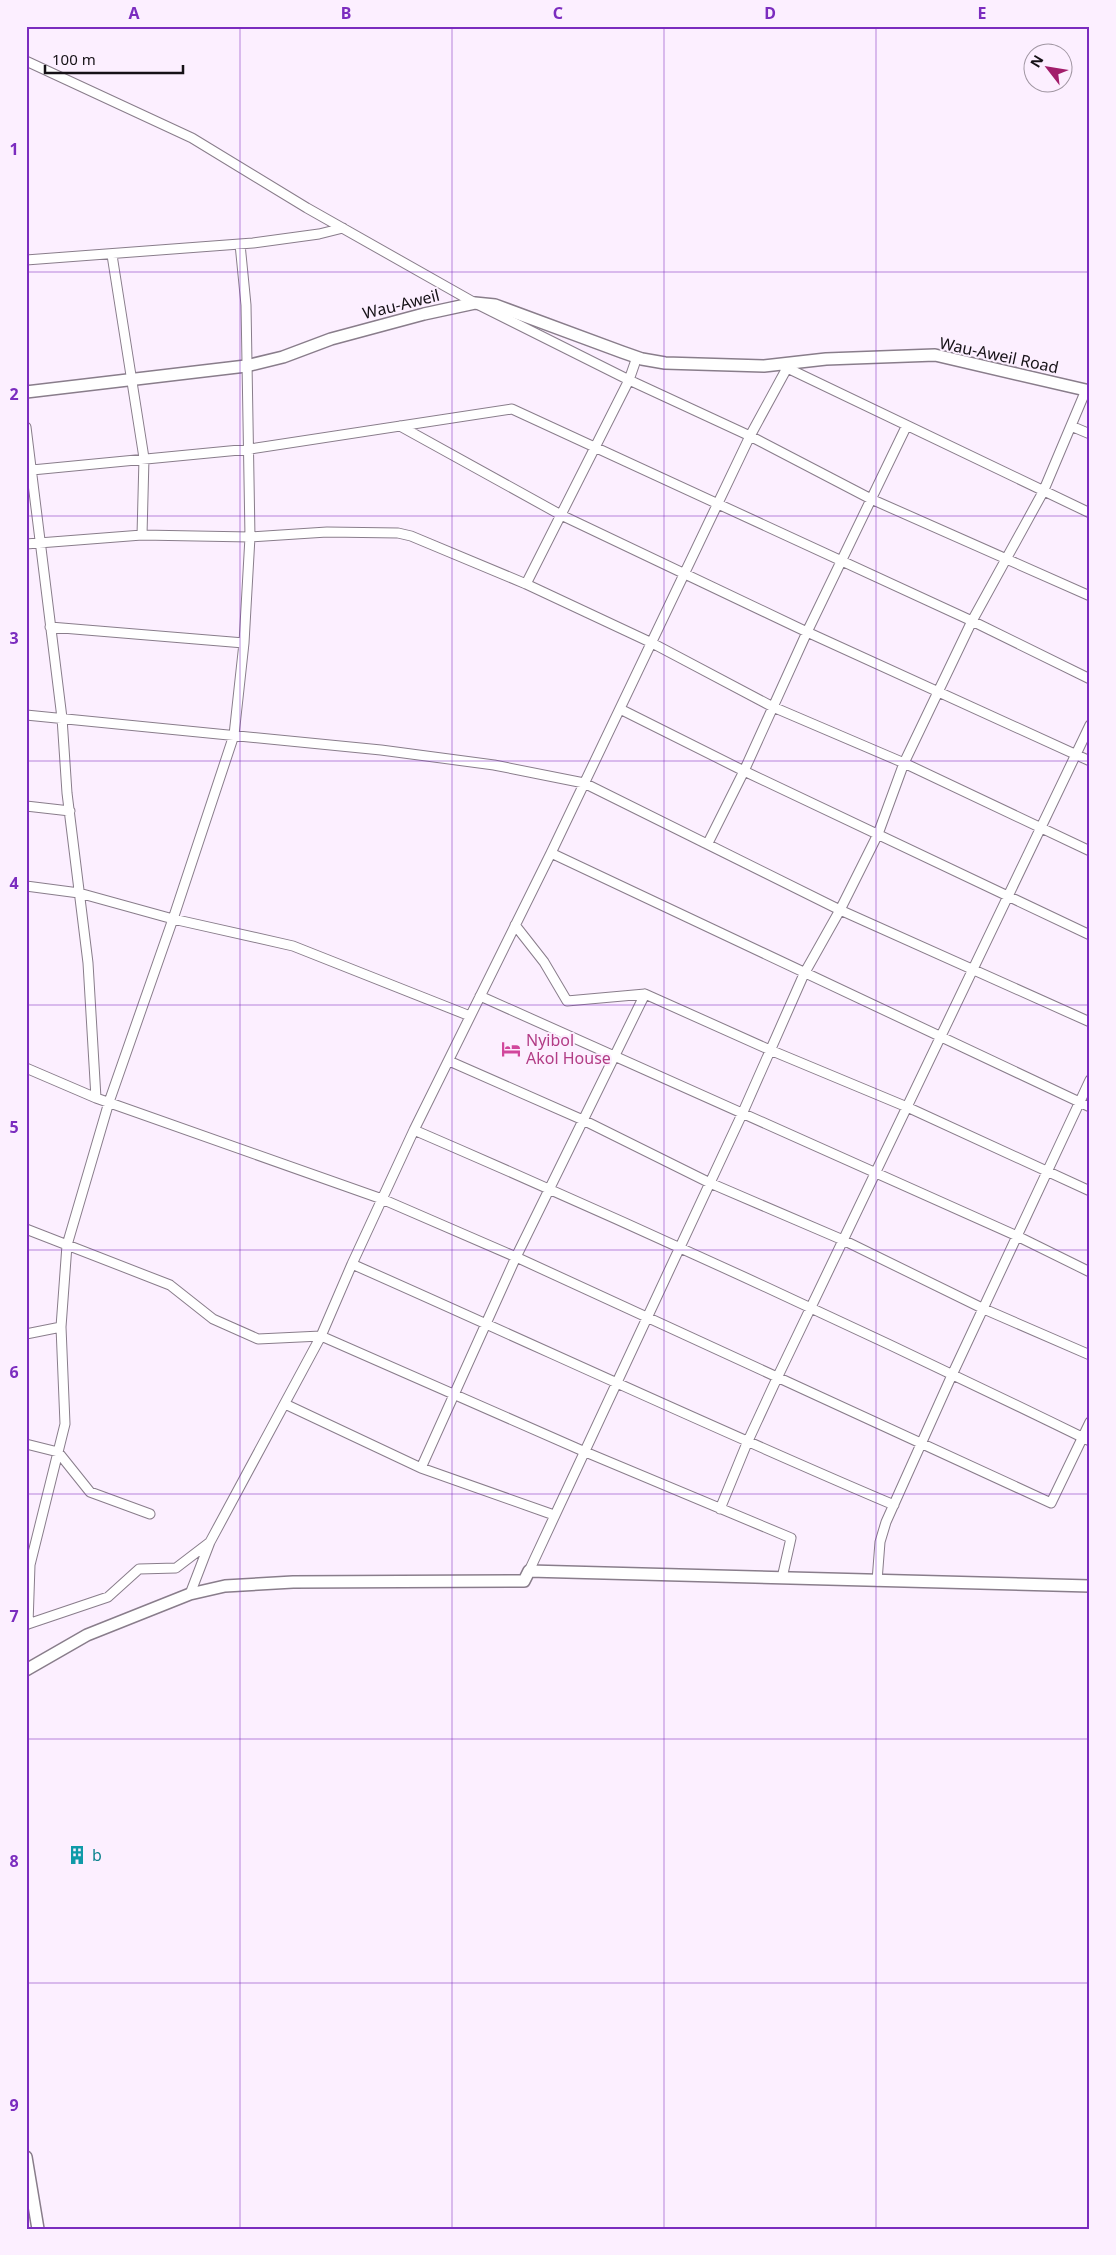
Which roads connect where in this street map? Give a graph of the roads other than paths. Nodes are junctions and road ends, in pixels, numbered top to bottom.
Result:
1 (26, 61) edge
2 (343, 228) junction
3 (240, 244) junction
4 (112, 254) junction
5 (26, 260) edge
6 (475, 303) junction
7 (637, 357) junction
8 (246, 366) junction
9 (784, 366) junction
10 (132, 380) junction
11 (629, 380) junction
12 (1088, 391) edge
13 (26, 392) edge
14 (400, 426) junction
15 (1071, 426) junction
16 (26, 427) edge
17 (906, 427) junction
18 (1090, 434) edge
19 (750, 436) junction
20 (595, 447) junction
21 (250, 448) junction
22 (144, 458) junction
23 (32, 470) junction
24 (1043, 492) junction
25 (871, 499) junction
26 (718, 503) junction
27 (1090, 513) edge
28 (560, 515) junction
29 (142, 535) junction
30 (250, 537) junction
31 (26, 544) edge
32 (40, 544) junction
33 (1007, 559) junction
34 (842, 561) junction
35 (685, 573) junction
36 (526, 584) junction
37 (1090, 596) edge
38 (972, 621) junction
39 (50, 627) junction
40 (807, 632) junction
41 (244, 643) junction
42 (652, 643) junction
43 (1090, 679) edge
44 (940, 691) junction
45 (773, 707) junction
46 (620, 709) junction
47 (26, 715) edge
48 (62, 718) junction
49 (1090, 725) edge
50 (234, 735) junction
51 (1076, 754) junction
52 (1090, 761) edge
53 (904, 762) junction
54 (744, 771) junction
55 (584, 783) junction
56 (26, 806) edge
57 (70, 811) junction
58 (1040, 828) junction
59 (878, 834) junction
60 (708, 843) junction
61 (1090, 851) edge
62 (551, 854) junction
63 (26, 886) edge
64 (80, 893) junction
65 (1007, 896) junction
66 (840, 910) junction
67 (173, 919) junction
68 (515, 925) junction
69 (1090, 935) edge
70 (971, 969) junction
71 (804, 974) junction
72 (645, 994) junction
73 (480, 996) junction
74 (470, 1016) junction
75 (1090, 1022) edge
76 (941, 1036) junction
77 (770, 1050) junction
78 (615, 1056) junction
79 (449, 1060) junction
80 (26, 1068) edge
81 (1090, 1080) edge
82 (96, 1098) junction
83 (109, 1102) junction
84 (1080, 1102) junction
85 (907, 1107) junction
86 (1090, 1107) edge
87 (743, 1112) junction
88 (583, 1120) junction
89 (414, 1130) junction
90 (1047, 1170) junction
91 (875, 1173) junction
92 (710, 1183) junction
93 (550, 1189) junction
94 (1090, 1190) edge
95 (382, 1199) junction
96 (26, 1229) edge
97 (1017, 1236) junction
98 (843, 1240) junction
99 (67, 1246) junction
100 (679, 1249) junction
101 (516, 1257) junction
102 (352, 1264) junction
103 (1090, 1272) edge
104 (810, 1309) junction
105 (984, 1309) junction
106 (647, 1317) junction
107 (485, 1323) junction
108 (61, 1327) junction
109 (26, 1334) edge
110 (321, 1336) junction
111 (1090, 1355) edge
112 (952, 1375) junction
113 (778, 1376) junction
114 (617, 1382) junction
115 (453, 1394) junction
116 (285, 1404) junction
117 (1090, 1422) edge
118 (1086, 1439) edge
119 (747, 1443) junction
120 (922, 1443) junction
121 (26, 1444) edge
122 (583, 1451) junction
123 (58, 1452) junction
124 (421, 1468) junction
125 (894, 1505) junction
126 (720, 1508) junction
127 (150, 1514) dead end
128 (554, 1515) junction
129 (210, 1542) junction
130 (529, 1571) junction
131 (782, 1578) junction
132 (877, 1581) junction
133 (1090, 1586) edge
134 (190, 1594) junction
135 (27, 1625) edge
136 (26, 1670) edge
137 (26, 2157) edge
138 (38, 2229) edge

1 - 2 street
2 - 3 street
2 - 6 street
3 - 4 street
3 - 8 street
4 - 5 street
4 - 10 street
6 - 7 street, Wau-Aweil
6 - 8 street, Wau-Aweil
6 - 11 street
7 - 9 street, Wau-Aweil
7 - 11 street
8 - 10 street, Wau-Aweil
8 - 21 street
9 - 12 street, Wau-Aweil Road
9 - 17 street
9 - 19 street
10 - 13 street, Wau-Aweil
10 - 22 street
11 - 19 street
11 - 20 street
12 - 15 street
14 - 20 street
14 - 21 street
14 - 28 street
15 - 18 street
15 - 24 street
16 - 23 street
17 - 24 street
17 - 25 street
19 - 25 street
19 - 26 street
20 - 26 street
20 - 28 street
21 - 22 street
21 - 30 street
22 - 23 street
22 - 29 street
23 - 32 street
24 - 27 street
24 - 33 street
25 - 33 street
25 - 34 street
26 - 34 street
26 - 35 street
28 - 35 street
28 - 36 street
29 - 30 street
29 - 32 street
30 - 36 street
30 - 41 street
31 - 32 street
32 - 39 street
33 - 37 street
33 - 38 street
34 - 38 street
34 - 40 street
35 - 40 street
35 - 42 street
36 - 42 street
38 - 43 street
38 - 44 street
39 - 41 street
39 - 48 street
40 - 44 street
40 - 45 street
41 - 50 street
42 - 45 street
42 - 46 street
44 - 51 street
44 - 53 street
45 - 53 street
45 - 54 street
46 - 54 street
46 - 55 street
47 - 48 street
48 - 50 street
48 - 57 street
49 - 51 street
50 - 55 street
50 - 67 street
51 - 52 street
51 - 58 street
53 - 58 street
53 - 59 street
54 - 59 street
54 - 60 street
55 - 60 street
55 - 62 street
56 - 57 street
57 - 64 street
58 - 61 street
58 - 65 street
59 - 65 street
59 - 66 street
60 - 66 street
62 - 68 street
62 - 71 street
63 - 64 street
64 - 67 street
64 - 82 street
65 - 69 street
65 - 70 street
66 - 70 street
66 - 71 street
67 - 74 street
67 - 83 street
68 - 72 street
68 - 73 street
70 - 75 street
70 - 76 street
71 - 76 street
71 - 77 street
72 - 77 street
72 - 78 street
73 - 74 street
73 - 78 street
74 - 79 street
76 - 84 street
76 - 85 street
77 - 85 street
77 - 87 street
78 - 87 street
78 - 88 street
79 - 88 street
79 - 89 street
80 - 82 street
81 - 84 street
82 - 83 street
83 - 95 street
83 - 99 street
84 - 86 street
84 - 90 street
85 - 90 street
85 - 91 street
87 - 91 street
87 - 92 street
88 - 92 street
88 - 93 street
89 - 93 street
89 - 95 street
90 - 94 street
90 - 97 street
91 - 97 street
91 - 98 street
92 - 98 street
92 - 100 street
93 - 100 street
93 - 101 street
95 - 101 street
95 - 102 street
96 - 99 street
97 - 103 street
97 - 105 street
98 - 104 street
98 - 105 street
99 - 108 street
99 - 110 street
100 - 104 street
100 - 106 street
101 - 106 street
101 - 107 street
102 - 107 street
102 - 110 street
104 - 112 street
104 - 113 street
105 - 111 street
105 - 112 street
106 - 113 street
106 - 114 street
107 - 114 street
107 - 115 street
108 - 109 street
108 - 123 street
110 - 115 street
110 - 116 street
112 - 118 street
112 - 120 street
113 - 119 street
113 - 120 street
114 - 119 street
114 - 122 street
115 - 122 street
115 - 124 street
116 - 124 street
116 - 129 street
117 - 118 street
118 - 120 street
119 - 125 street
119 - 126 street
120 - 125 street
121 - 123 street
122 - 126 street
122 - 128 street
123 - 127 street
123 - 135 street
124 - 128 street
125 - 132 street
126 - 131 street
128 - 130 street
129 - 134 street
129 - 135 street
130 - 131 street
130 - 134 street
131 - 132 street
132 - 133 street
134 - 136 street
137 - 138 street

